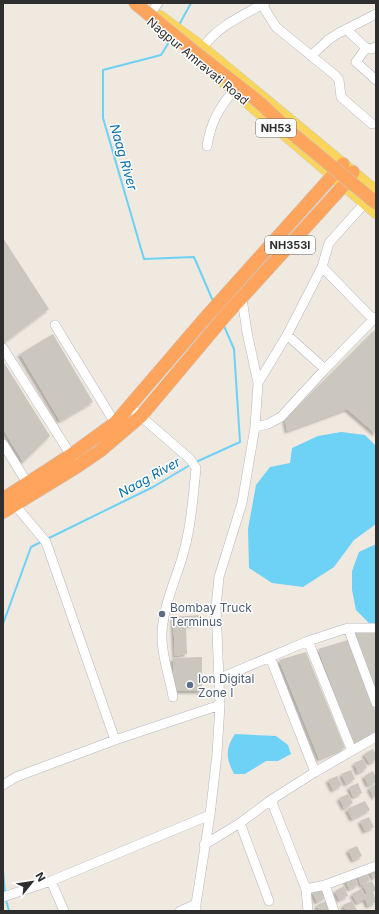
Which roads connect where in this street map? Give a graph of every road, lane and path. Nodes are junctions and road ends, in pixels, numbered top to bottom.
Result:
1 (128, 3) edge
2 (135, 3) edge
3 (144, 3) edge
4 (262, 4) edge
5 (155, 7) edge
6 (376, 14) edge
7 (169, 29) junction
8 (346, 29) junction
9 (376, 47) edge
10 (202, 48) junction
11 (366, 48) junction
12 (311, 56) junction
13 (196, 58) junction
14 (376, 80) edge
15 (233, 91) junction
16 (372, 124) dead end
17 (207, 146) dead end
18 (343, 164) junction
19 (354, 172) junction
20 (332, 176) junction
21 (344, 185) junction
22 (375, 188) edge
23 (370, 204) edge
24 (376, 214) edge
25 (322, 267) junction
26 (242, 299) junction
27 (375, 318) edge
28 (55, 325) dead end
29 (286, 335) junction
30 (3, 348) edge
31 (325, 369) junction
32 (258, 383) junction
33 (130, 407) junction
34 (141, 416) junction
35 (115, 423) junction
36 (255, 428) junction
37 (3, 444) edge
38 (75, 461) junction
39 (28, 484) junction
40 (3, 499) edge
41 (15, 505) junction
42 (3, 512) edge
43 (348, 628) junction
44 (376, 628) edge
45 (308, 641) junction
46 (270, 657) junction
47 (218, 679) junction
48 (173, 697) dead end
49 (376, 703) edge
50 (220, 705) junction
51 (376, 737) edge
52 (116, 740) junction
53 (352, 751) junction
54 (315, 772) junction
55 (3, 785) edge
56 (271, 800) junction
57 (210, 815) junction
58 (240, 823) junction
59 (204, 845) junction
60 (376, 866) edge
61 (51, 881) junction
62 (325, 885) junction
63 (306, 889) junction
64 (7, 896) edge
65 (270, 901) dead end
66 (196, 907) edge
67 (64, 911) edge
68 (180, 911) edge
69 (308, 911) edge
70 (334, 911) edge

1 - 7 main road, Nagpur Amravati Road / NH53
2 - 23 highway, bridge
3 - 5 main road, Nagpur Amravati Road / NH53
4 - 10 street
4 - 12 street
5 - 7 main road, Nagpur Amravati Road / NH53
6 - 8 street
7 - 10 main road, Nagpur Amravati Road / NH53
7 - 13 main road, Nagpur Amravati Road / NH53
8 - 11 street
8 - 12 street
9 - 11 street
10 - 13 street
10 - 18 main road, Nagpur Amravati Road / NH53
11 - 14 street
12 - 16 street
13 - 15 main road, Nagpur Amravati Road / NH53
15 - 17 street
15 - 20 main road, Nagpur Amravati Road / NH53
18 - 19 main road, Nagpur Amravati Road / NH53
18 - 20 highway, NH353I
19 - 21 highway, NH353I
19 - 22 main road, Nagpur Amravati Road / NH53
20 - 21 main road, Nagpur Amravati Road / NH53
20 - 33 highway, NH353I
21 - 23 main road, Nagpur Amravati Road / NH53
21 - 26 highway, NH353I
23 - 24 main road, Nagpur Amravati Road / NH53
23 - 25 street
25 - 27 street
25 - 29 street
26 - 32 street
26 - 34 highway, NH353I
27 - 31 street
28 - 35 street
29 - 31 street
29 - 32 street
30 - 38 street
31 - 36 street
32 - 36 street
33 - 34 street
33 - 35 highway
34 - 38 highway
34 - 48 street
35 - 38 highway
36 - 47 street
37 - 39 street
38 - 39 highway
38 - 41 highway
39 - 40 highway
41 - 42 highway
41 - 52 street
43 - 44 street
43 - 45 street
43 - 49 street
45 - 46 street
45 - 53 street
46 - 47 street
46 - 54 street
47 - 50 street
50 - 52 street
50 - 57 street
51 - 53 street
52 - 55 street
53 - 54 street
54 - 56 street
56 - 58 street
56 - 63 street
57 - 59 street
57 - 61 street
58 - 59 street
58 - 65 street
59 - 66 street
60 - 62 street
61 - 64 street
61 - 67 street
62 - 63 street
62 - 70 street
63 - 69 street
66 - 68 street

